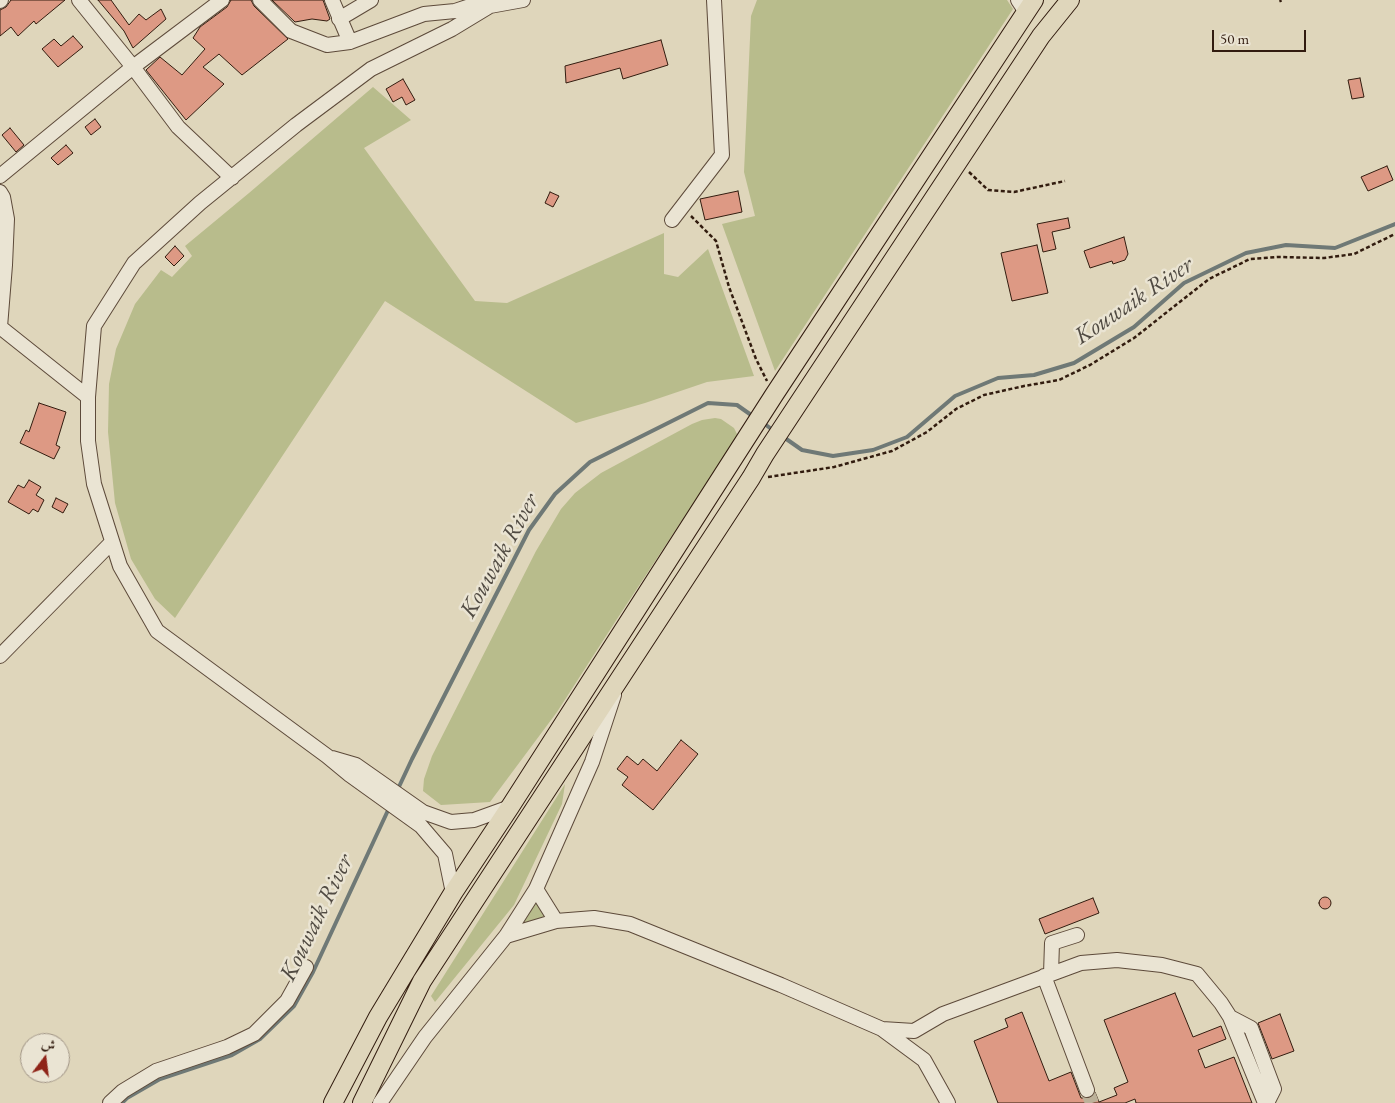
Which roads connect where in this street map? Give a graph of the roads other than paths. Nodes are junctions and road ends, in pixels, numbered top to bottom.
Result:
1 (79, 0) edge
2 (222, 0) edge
3 (260, 0) edge
4 (332, 0) edge
5 (371, 0) edge
6 (523, 0) edge
7 (714, 0) edge
8 (1070, 0) edge
9 (1026, 4) edge
10 (490, 6) junction
11 (339, 19) junction
12 (350, 42) junction
13 (133, 67) junction
14 (0, 176) edge
15 (232, 178) junction
16 (0, 192) edge
17 (672, 220) dead end
18 (0, 327) edge
19 (88, 397) junction
20 (112, 542) junction
21 (0, 656) edge
22 (618, 684) junction
23 (510, 807) junction
24 (422, 819) junction
25 (536, 889) junction
26 (453, 893) junction
27 (556, 921) junction
28 (1077, 935) dead end
29 (506, 936) junction
30 (306, 967) dead end
31 (1048, 975) junction
32 (882, 1029) junction
33 (1087, 1090) tunnel mouth
34 (110, 1103) edge
35 (333, 1103) edge
36 (362, 1103) edge
37 (380, 1103) edge
38 (948, 1103) edge
39 (1266, 1103) edge

1 - 13 street
2 - 13 street
3 - 12 street
4 - 11 street
5 - 11 street
6 - 10 street
7 - 17 street
8 - 22 main road
9 - 23 main road
10 - 12 street
10 - 15 street
11 - 12 street
13 - 14 street
13 - 15 street
15 - 19 street
16 - 18 street
18 - 19 street
19 - 20 street
20 - 21 street
20 - 24 street
22 - 25 street
22 - 36 main road
23 - 24 street
23 - 26 main road
24 - 26 street
25 - 27 street
25 - 29 street
26 - 35 main road
27 - 29 street
27 - 32 street
28 - 31 street
29 - 37 street
30 - 34 street
31 - 32 street
31 - 33 street
31 - 39 street
32 - 38 street

